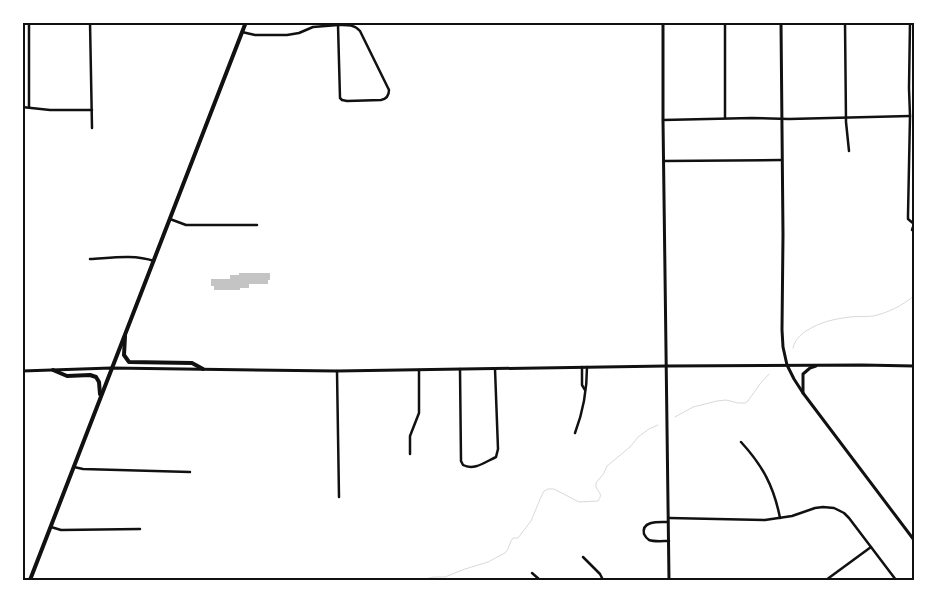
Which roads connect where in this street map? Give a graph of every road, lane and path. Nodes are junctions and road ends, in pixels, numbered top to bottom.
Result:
1 (28, 22) edge
2 (90, 22) edge
3 (246, 22) edge
4 (663, 22) edge
5 (724, 22) edge
6 (782, 22) edge
7 (845, 22) edge
8 (910, 22) edge
9 (338, 26) junction
10 (242, 32) junction
11 (22, 61) edge
12 (29, 61) junction
13 (22, 107) edge
14 (29, 107) junction
15 (92, 110) junction
16 (910, 116) junction
17 (846, 118) junction
18 (725, 119) junction
19 (782, 119) junction
20 (663, 120) junction
21 (92, 128) dead end
22 (849, 150) dead end
23 (782, 160) junction
24 (664, 161) junction
25 (170, 219) junction
26 (914, 224) edge
27 (256, 225) dead end
28 (912, 230) dead end
29 (90, 259) dead end
30 (154, 261) junction
31 (125, 333) junction
32 (787, 365) junction
33 (821, 365) junction
34 (666, 366) junction
35 (914, 366) edge
36 (582, 367) junction
37 (587, 367) junction
38 (111, 368) junction
39 (203, 369) junction
40 (460, 369) junction
41 (495, 369) junction
42 (22, 370) edge
43 (53, 370) junction
44 (419, 370) junction
45 (337, 371) junction
46 (585, 390) junction
47 (803, 393) junction
48 (101, 396) junction
49 (575, 433) dead end
50 (741, 442) dead end
51 (410, 454) dead end
52 (74, 467) junction
53 (190, 472) dead end
54 (339, 497) dead end
55 (780, 518) junction
56 (668, 520) junction
57 (51, 527) junction
58 (140, 529) dead end
59 (914, 540) edge
60 (669, 541) junction
61 (871, 547) junction
62 (583, 557) dead end
63 (532, 573) dead end
64 (30, 580) edge
65 (540, 580) edge
66 (603, 580) edge
67 (669, 580) edge
68 (826, 580) edge
69 (896, 580) edge

1 - 12 street
2 - 15 street
3 - 10 main road
4 - 20 street
5 - 18 street
6 - 19 street
7 - 17 street
8 - 16 street
9 - 9 street
9 - 10 street
10 - 25 main road
11 - 12 street
12 - 14 street
13 - 14 street
14 - 15 street
15 - 21 street
16 - 17 street
16 - 26 street
17 - 19 street
17 - 22 street
18 - 19 street
18 - 20 street
19 - 23 street
20 - 24 street
23 - 24 street
23 - 32 street
24 - 34 street
25 - 27 street
25 - 30 main road
26 - 28 street
29 - 30 street
30 - 31 main road
31 - 38 main road
31 - 39 main road
32 - 33 street
32 - 34 street
32 - 47 street
33 - 35 street
33 - 47 street
34 - 37 street
34 - 56 street
36 - 37 street
36 - 41 street
36 - 46 street
37 - 46 street
38 - 39 street
38 - 43 street
38 - 48 main road
39 - 45 street
40 - 41 street
40 - 41 street
40 - 44 street
42 - 43 street
43 - 48 main road
44 - 45 street
44 - 51 street
45 - 54 street
46 - 49 street
47 - 59 street
48 - 52 main road
50 - 55 street
52 - 53 street
52 - 57 main road
55 - 56 street
55 - 61 street
56 - 60 street
56 - 60 street
57 - 58 street
57 - 64 main road
60 - 67 street
61 - 68 street
61 - 69 street
62 - 66 street
63 - 65 street

